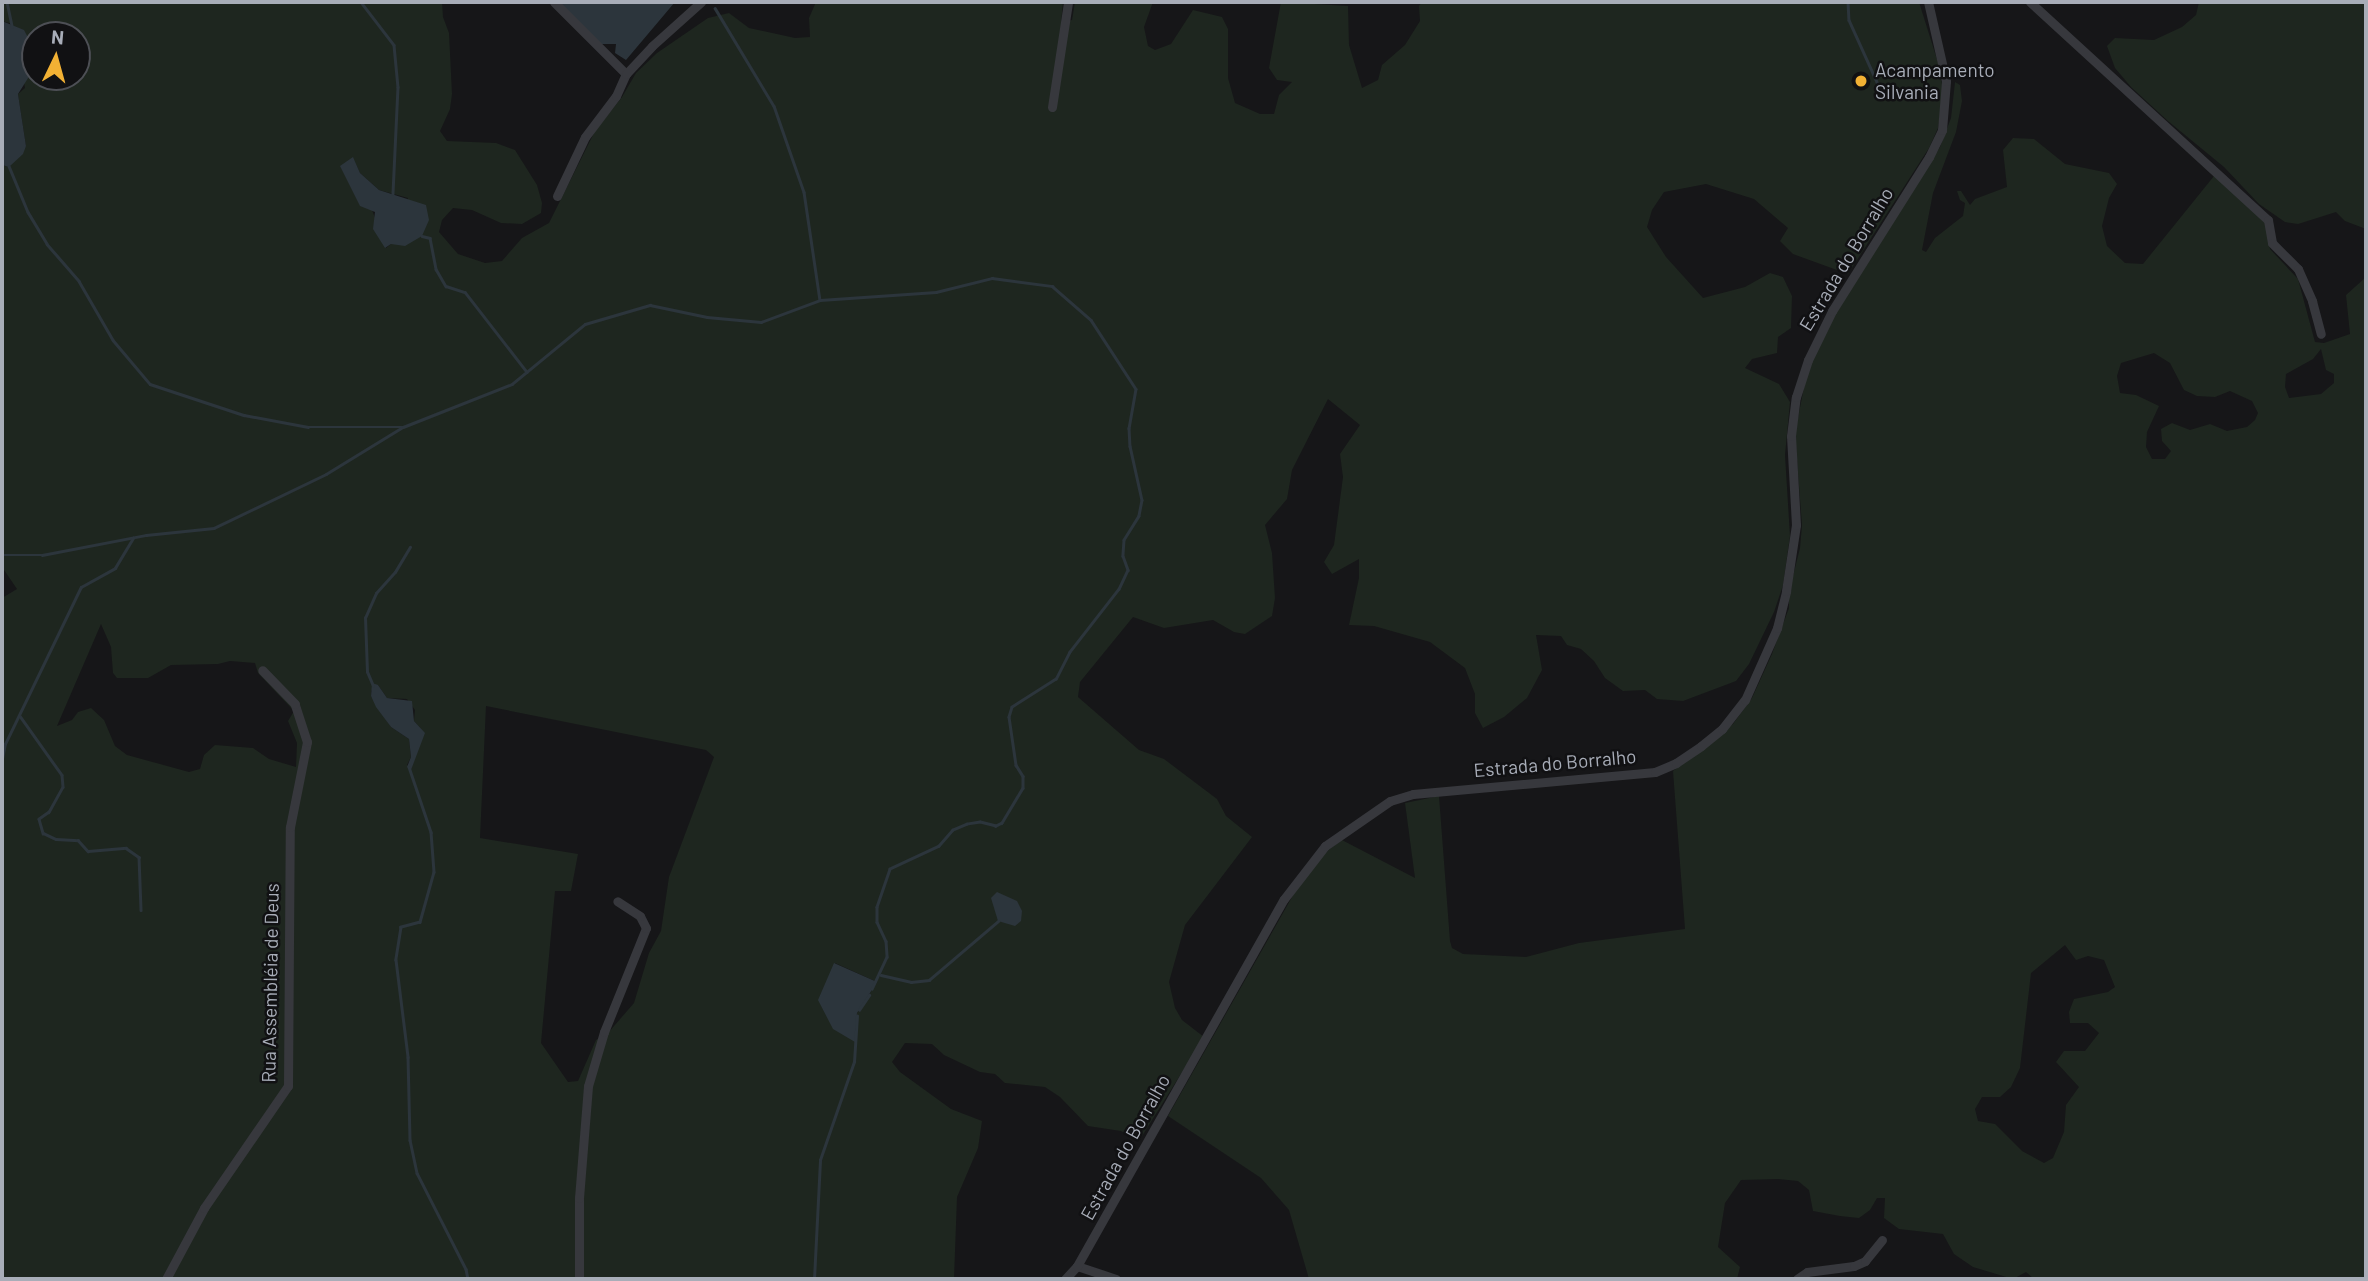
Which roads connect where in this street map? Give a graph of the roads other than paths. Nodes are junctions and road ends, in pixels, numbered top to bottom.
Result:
1 (554, 2) edge
2 (701, 2) edge
3 (1068, 2) edge
4 (1928, 2) edge
5 (2030, 2) edge
6 (626, 74) junction
7 (1052, 107) dead end
8 (556, 196) dead end
9 (2321, 334) dead end
10 (262, 670) dead end
11 (617, 901) dead end
12 (1882, 1240) dead end
13 (1077, 1266) junction
14 (166, 1279) edge
15 (579, 1279) edge
16 (1065, 1279) edge
17 (1116, 1279) edge
18 (1797, 1279) edge

1 - 6 street
2 - 6 street
3 - 7 street
4 - 13 street, Estrada do Borralho
5 - 9 street
6 - 8 street
10 - 14 street, Rua Assembléia de Deus
11 - 15 street
12 - 18 street
13 - 16 street, Estrada do Borralho
13 - 17 street

